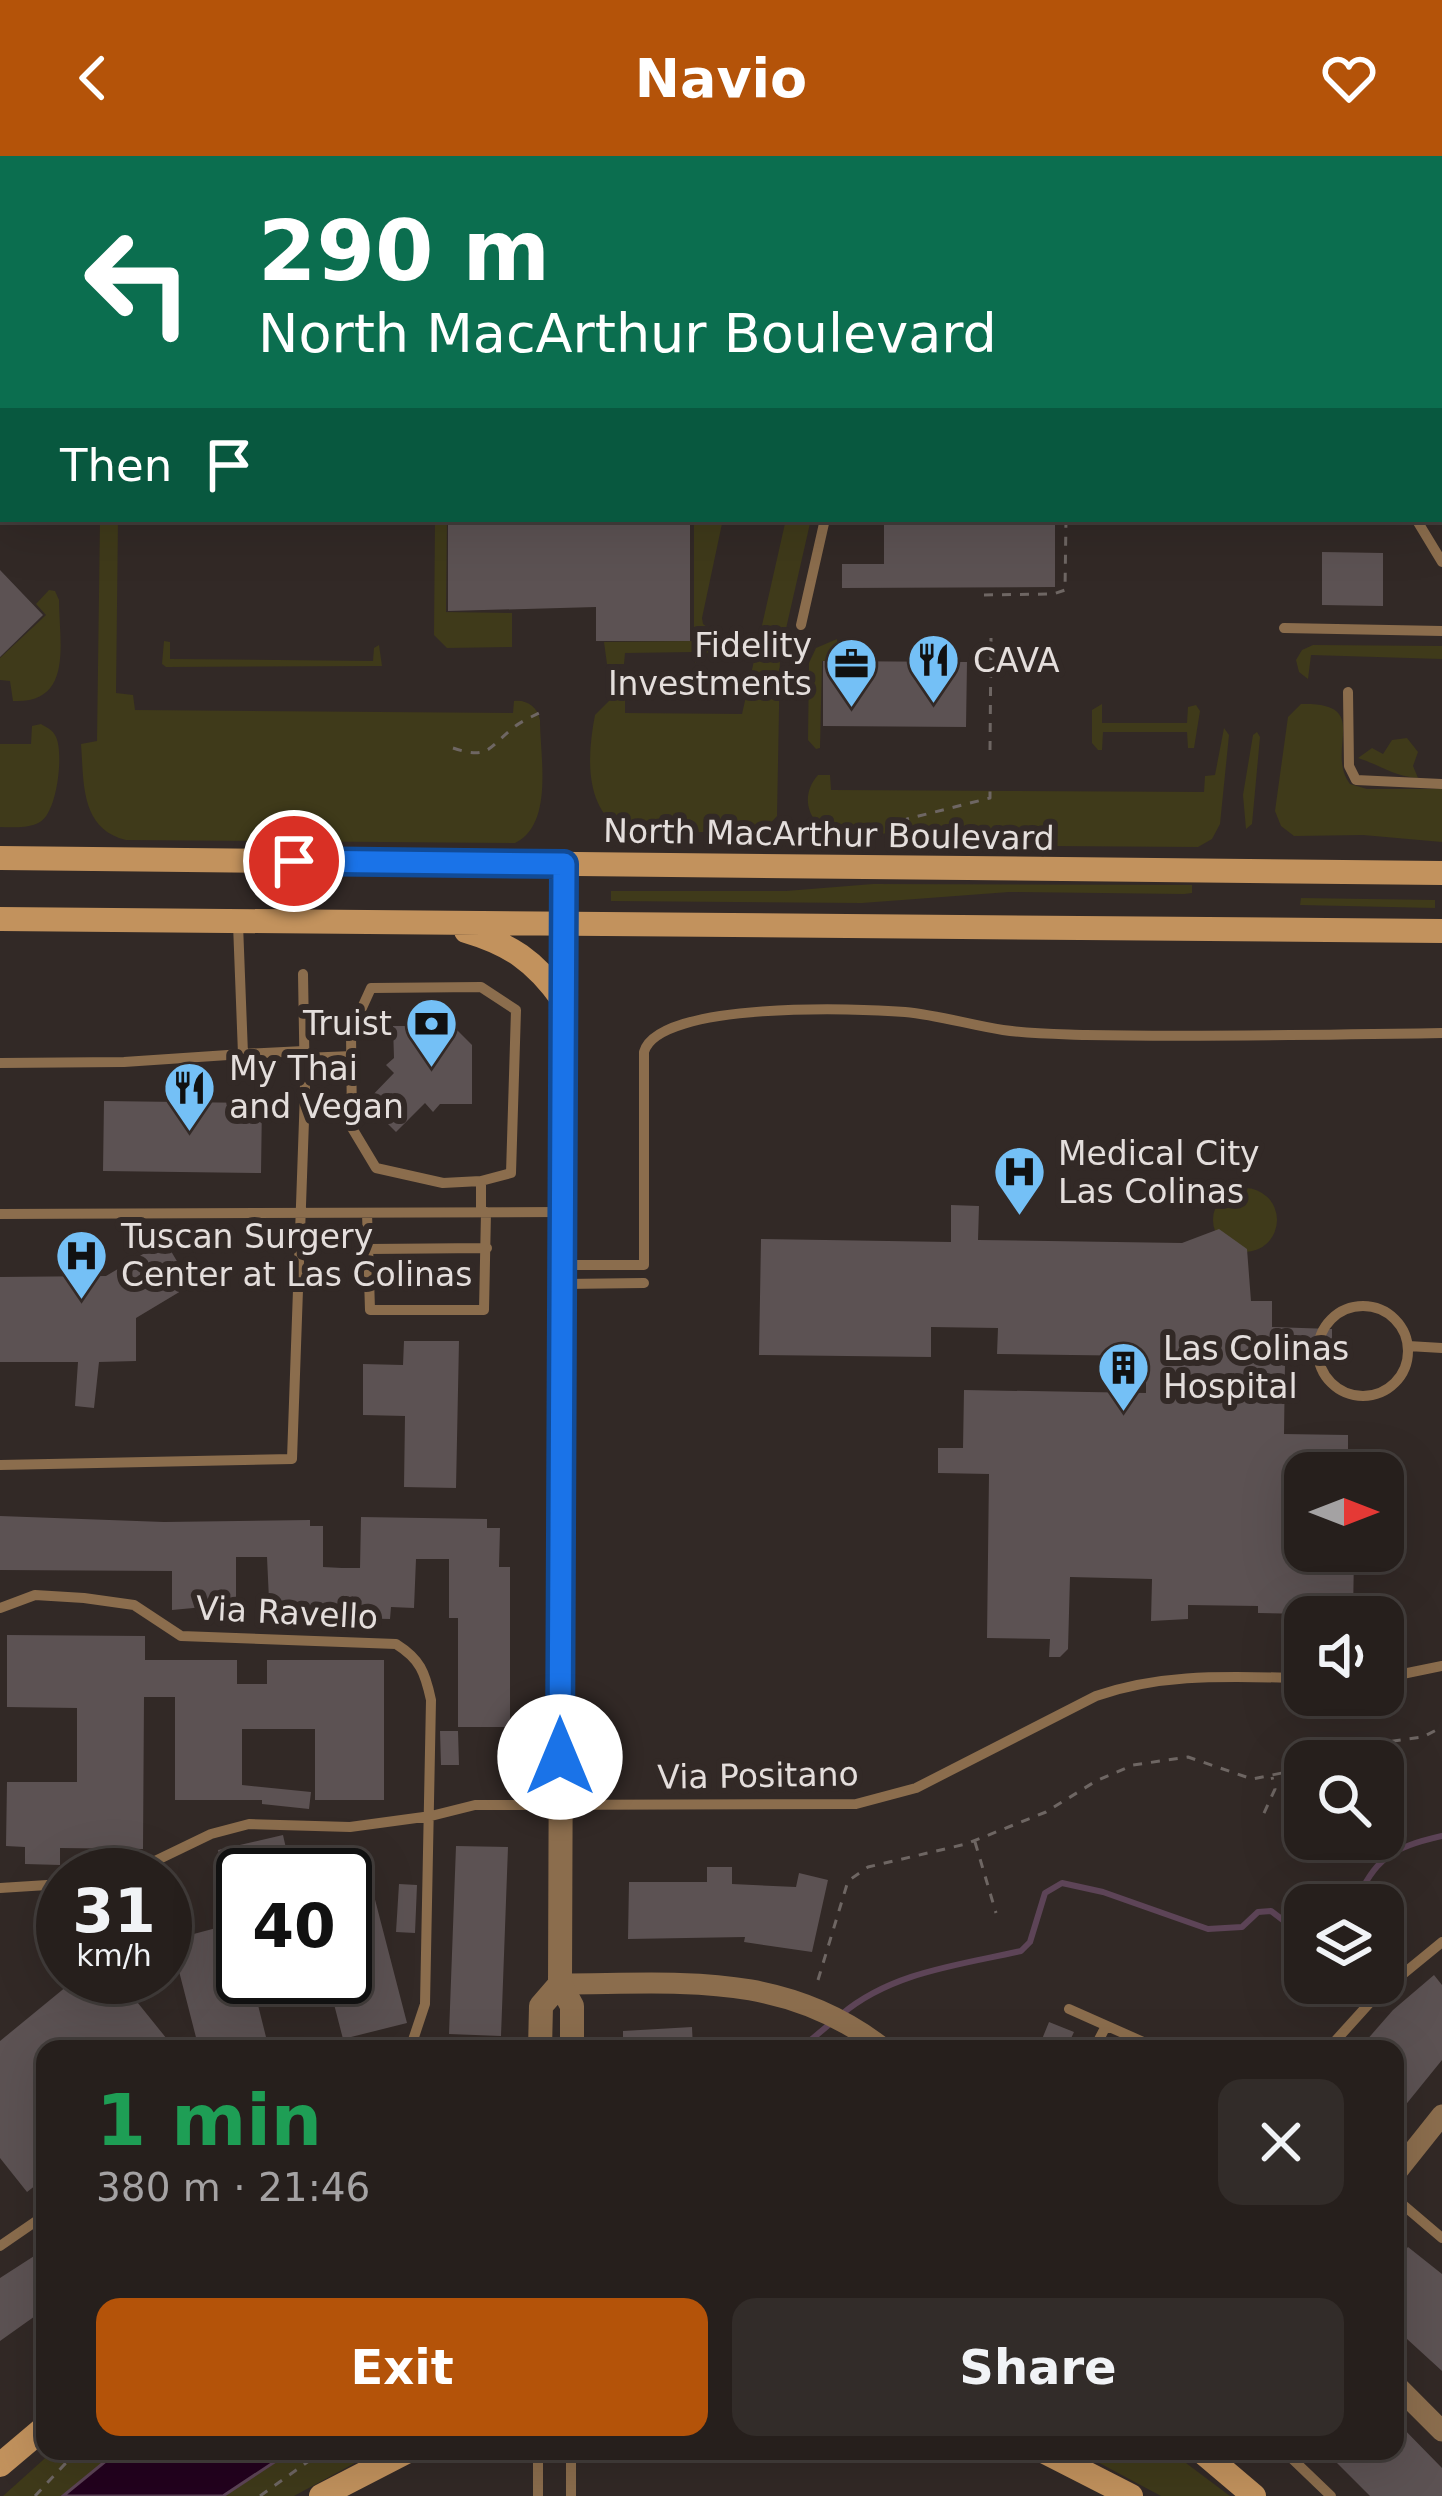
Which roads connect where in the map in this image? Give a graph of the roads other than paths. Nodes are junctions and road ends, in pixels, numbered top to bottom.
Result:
1 (824, 522) edge
2 (1418, 522) edge
3 (1442, 562) edge
4 (801, 625) dead end
5 (1284, 628) dead end
6 (1442, 631) edge
7 (1348, 692) dead end
8 (1442, 784) edge
9 (0, 858) edge
10 (564, 864) junction
11 (1442, 873) edge
12 (0, 920) edge
13 (238, 921) junction
14 (435, 922) junction
15 (562, 922) junction
16 (1442, 931) edge
17 (303, 974) dead end
18 (562, 999) junction
19 (1442, 1033) edge
20 (243, 1054) junction
21 (304, 1054) junction
22 (352, 1056) junction
23 (0, 1063) edge
24 (481, 1181) junction
25 (484, 1212) junction
26 (561, 1212) junction
27 (368, 1213) junction
28 (0, 1214) edge
29 (299, 1214) junction
30 (487, 1248) junction
31 (368, 1249) junction
32 (561, 1275) junction
33 (644, 1283) dead end
34 (1408, 1346) junction
35 (1442, 1348) edge
36 (0, 1465) edge
37 (0, 1608) edge
38 (1442, 1666) edge
39 (1404, 1674) edge
40 (1284, 1678) edge
41 (560, 1803) junction
42 (431, 1816) junction
43 (182, 1848) edge
44 (36, 1886) edge
45 (0, 1888) edge
46 (1442, 1942) edge
47 (560, 1984) junction
48 (1069, 2009) dead end
49 (1106, 2026) junction
50 (413, 2040) edge
51 (540, 2040) edge
52 (572, 2040) edge
53 (872, 2040) edge
54 (1099, 2040) edge
55 (1138, 2040) edge
56 (1336, 2040) edge
57 (1442, 2116) edge
58 (1404, 2163) edge
59 (1404, 2206) edge
60 (36, 2221) edge
61 (1442, 2238) edge
62 (0, 2246) edge
63 (1404, 2393) edge
64 (1442, 2431) edge
65 (36, 2435) edge
66 (391, 2460) edge
67 (538, 2460) edge
68 (571, 2460) edge
69 (1061, 2460) edge
70 (1212, 2460) edge
71 (1293, 2460) edge
72 (0, 2465) edge
73 (321, 2496) edge
74 (538, 2496) edge
75 (571, 2496) edge
76 (1131, 2496) edge
77 (1254, 2496) edge
78 (1331, 2496) edge

1 - 4 lane
2 - 3 lane
5 - 6 lane
7 - 8 lane
9 - 10 main road, North MacArthur Boulevard
10 - 11 main road, North MacArthur Boulevard
10 - 15 street
12 - 13 main road
13 - 14 main road
13 - 20 lane
14 - 15 main road
14 - 18 main road
15 - 16 main road
15 - 18 street
17 - 21 lane
18 - 26 street
19 - 32 lane
20 - 21 lane
20 - 23 lane
21 - 22 lane
21 - 29 lane
22 - 24 lane
22 - 24 lane
24 - 25 lane
25 - 26 lane
25 - 27 lane
25 - 30 lane
26 - 32 street
27 - 29 lane
27 - 31 lane
28 - 29 lane
29 - 36 lane
30 - 31 lane
30 - 31 lane
32 - 33 lane
32 - 41 street
34 - 34 lane
34 - 35 lane
37 - 42 lane, Via Ravello
38 - 39 lane
40 - 41 lane, Via Positano
41 - 42 lane, Via Positano
41 - 47 street
42 - 43 lane, Via Positano
42 - 50 lane, Via Ravello
44 - 45 lane
46 - 56 lane
47 - 51 street
47 - 52 street
47 - 53 street
48 - 49 lane
49 - 54 lane
49 - 55 lane
57 - 58 street
59 - 61 lane
60 - 62 lane
63 - 64 street
65 - 72 main road
66 - 73 main road
67 - 74 lane
68 - 75 lane
69 - 76 main road
70 - 77 main road
71 - 78 lane

